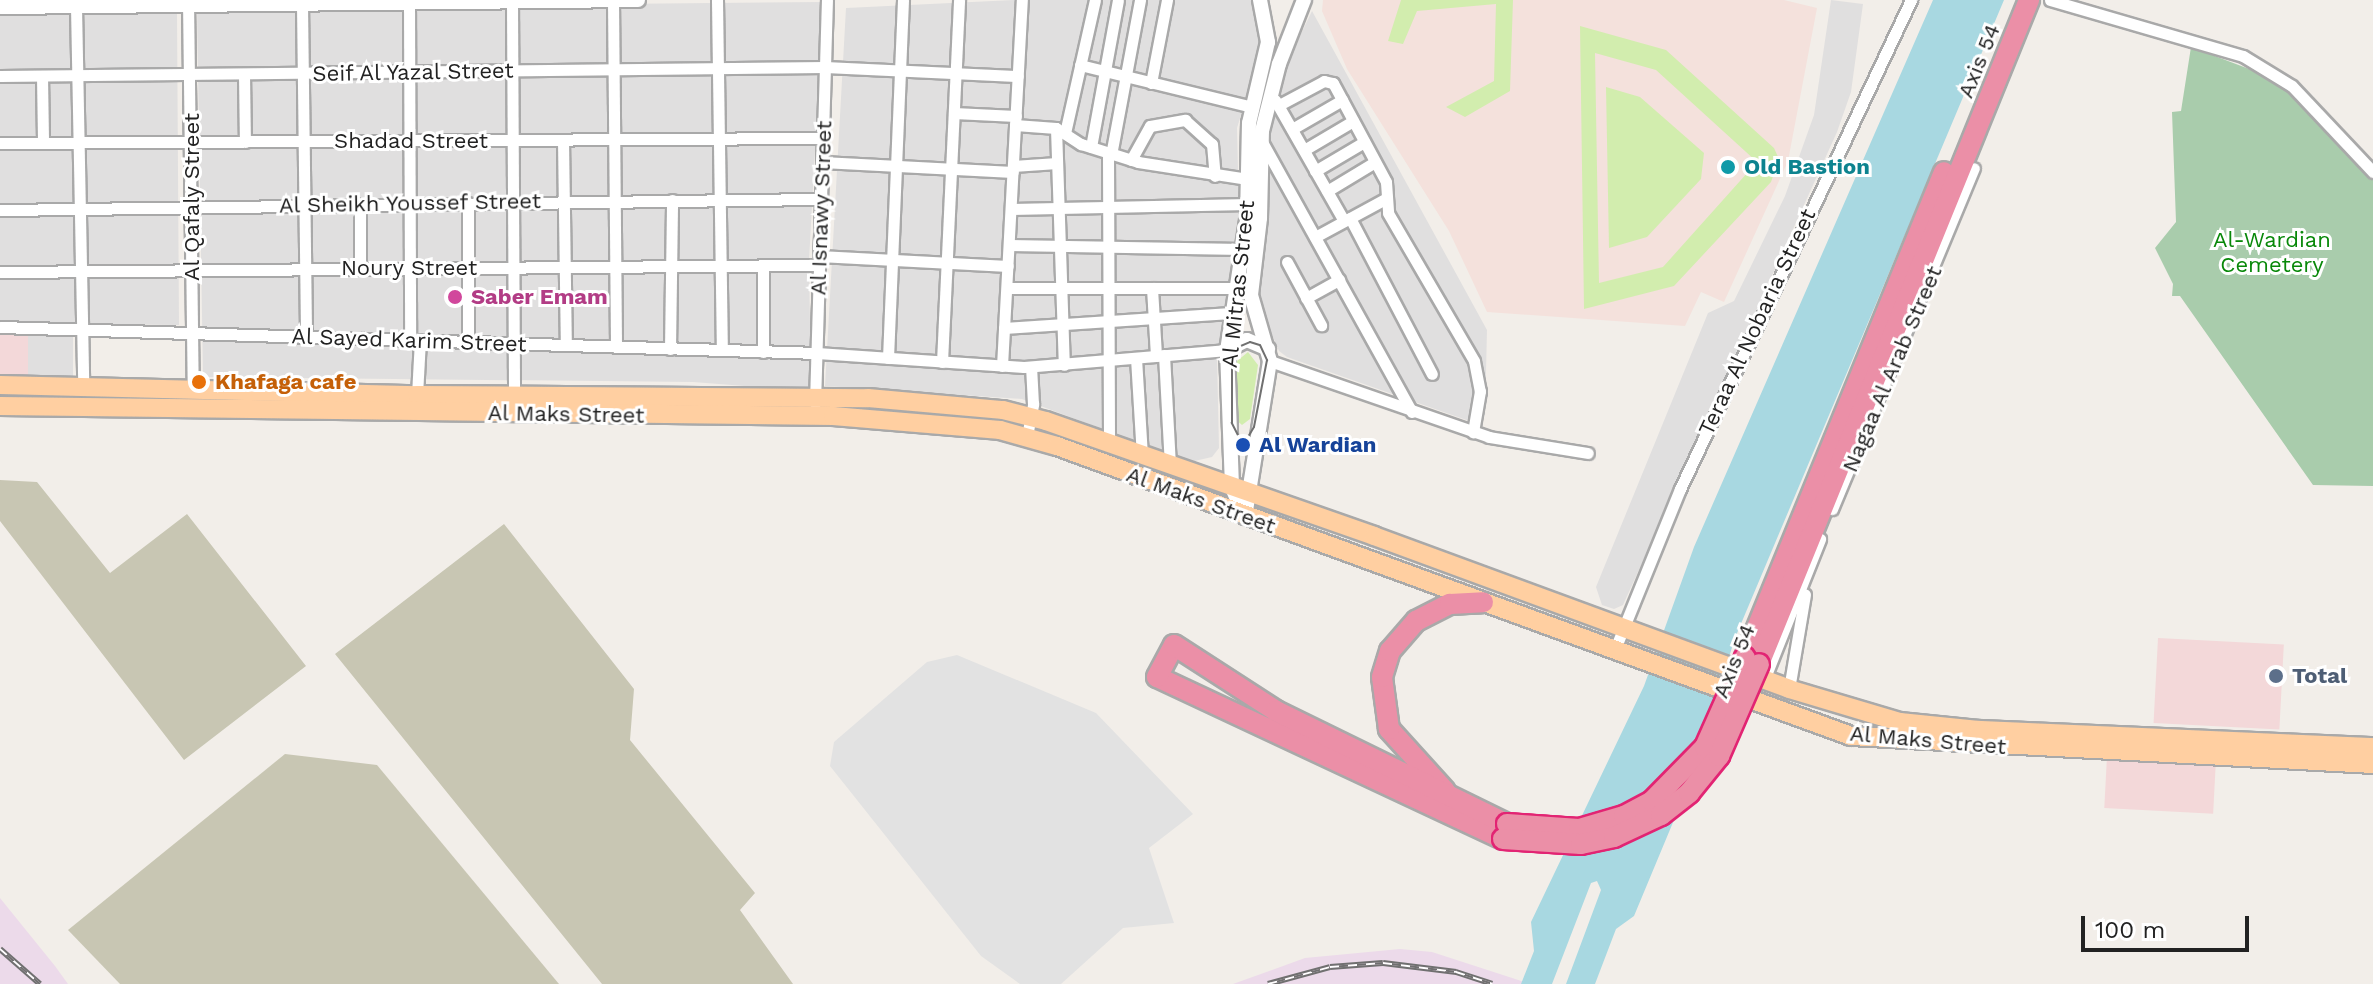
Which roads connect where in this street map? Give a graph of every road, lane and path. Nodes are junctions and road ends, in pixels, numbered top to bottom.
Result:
1 (613, 0) edge
2 (638, 0) edge
3 (717, 0) edge
4 (827, 0) edge
5 (903, 0) edge
6 (959, 0) edge
7 (1022, 0) edge
8 (1095, 0) edge
9 (1118, 0) edge
10 (1140, 0) edge
11 (1167, 0) edge
12 (1260, 0) edge
13 (1304, 0) edge
14 (1911, 0) edge
15 (2050, 0) edge
16 (188, 2) edge
17 (512, 2) edge
18 (409, 3) junction
19 (2021, 3) edge
20 (302, 4) junction
21 (76, 6) junction
22 (0, 7) edge
23 (1268, 42) junction
24 (1285, 45) junction
25 (1080, 65) junction
26 (825, 67) junction
27 (718, 68) junction
28 (614, 69) junction
29 (900, 70) junction
30 (512, 71) junction
31 (1105, 71) junction
32 (409, 72) junction
33 (302, 73) junction
34 (956, 73) junction
35 (191, 74) junction
36 (244, 74) junction
37 (77, 75) junction
38 (0, 76) edge
39 (42, 76) junction
40 (1018, 76) junction
41 (1126, 76) junction
42 (1151, 83) junction
43 (1271, 91) junction
44 (1342, 100) junction
45 (1279, 105) junction
46 (1252, 107) junction
47 (954, 113) junction
48 (1015, 121) junction
49 (1353, 121) junction
50 (1292, 129) junction
51 (1060, 131) junction
52 (719, 138) junction
53 (823, 138) junction
54 (614, 139) junction
55 (512, 140) junction
56 (563, 140) junction
57 (1261, 140) junction
58 (303, 141) junction
59 (409, 141) junction
60 (191, 142) junction
61 (245, 142) junction
62 (1364, 142) junction
63 (0, 143) edge
64 (43, 143) junction
65 (78, 143) junction
66 (1091, 147) junction
67 (1304, 150) junction
68 (1109, 154) junction
69 (1131, 160) junction
70 (822, 162) junction
71 (1375, 162) junction
72 (1057, 163) junction
73 (896, 166) junction
74 (1974, 168) dead end
75 (951, 169) junction
76 (1013, 169) junction
77 (1315, 171) junction
78 (2373, 172) edge
79 (1215, 176) junction
80 (1248, 179) junction
81 (1327, 191) junction
82 (821, 199) junction
83 (1385, 199) junction
84 (672, 200) junction
85 (720, 200) junction
86 (615, 201) junction
87 (513, 202) junction
88 (564, 202) junction
89 (409, 203) junction
90 (468, 203) junction
91 (304, 204) junction
92 (360, 204) junction
93 (1248, 204) junction
94 (192, 207) junction
95 (1108, 207) junction
96 (1059, 208) junction
97 (80, 209) junction
98 (1011, 209) junction
99 (0, 210) edge
100 (1347, 220) junction
101 (1315, 237) junction
102 (1009, 245) junction
103 (1060, 246) junction
104 (1108, 247) junction
105 (1242, 249) junction
106 (892, 260) junction
107 (819, 261) junction
108 (1287, 262) dead end
109 (947, 263) junction
110 (721, 266) junction
111 (763, 266) junction
112 (1008, 266) junction
113 (565, 267) junction
114 (615, 267) junction
115 (671, 267) junction
116 (410, 268) junction
117 (468, 268) junction
118 (513, 268) junction
119 (305, 269) junction
120 (360, 269) junction
121 (192, 270) junction
122 (81, 271) junction
123 (0, 272) edge
124 (1339, 280) junction
125 (1007, 288) junction
126 (1061, 288) junction
127 (1108, 288) junction
128 (1152, 288) junction
129 (1235, 288) junction
130 (1306, 298) junction
131 (1231, 313) junction
132 (1154, 318) junction
133 (1108, 321) junction
134 (1062, 324) junction
135 (1321, 325) dead end
136 (0, 327) edge
137 (1004, 328) junction
138 (82, 329) junction
139 (193, 332) junction
140 (306, 336) junction
141 (415, 340) junction
142 (468, 342) junction
143 (513, 343) junction
144 (566, 345) junction
145 (616, 347) junction
146 (670, 349) junction
147 (722, 350) junction
148 (1227, 350) junction
149 (763, 352) junction
150 (817, 353) junction
151 (1269, 355) junction
152 (1160, 356) junction
153 (888, 358) junction
154 (1136, 358) junction
155 (1109, 361) junction
156 (942, 362) junction
157 (1064, 365) junction
158 (1002, 366) junction
159 (1031, 367) junction
160 (1432, 374) dead end
161 (0, 385) edge
162 (83, 387) junction
163 (193, 390) junction
164 (417, 395) junction
165 (514, 396) junction
166 (0, 406) edge
167 (815, 407) junction
168 (1412, 412) junction
169 (1032, 417) junction
170 (1473, 432) junction
171 (1027, 436) junction
172 (1109, 443) junction
173 (1588, 453) dead end
174 (1142, 455) junction
175 (1170, 466) junction
176 (1232, 488) junction
177 (1251, 494) junction
178 (1245, 517) junction
179 (1374, 536) junction
180 (1366, 559) junction
181 (1810, 570) junction
182 (1483, 602) junction
183 (1632, 629) junction
184 (1615, 649) junction
185 (1749, 667) junction
186 (1789, 689) junction
187 (2085, 742) junction
188 (2373, 747) edge
189 (2373, 764) edge
190 (1456, 802) junction
191 (1505, 831) junction

1 - 2 street
1 - 17 street
1 - 28 street
3 - 27 street
4 - 26 street, Al Isnawy Street
5 - 29 street
6 - 34 street
7 - 40 street
8 - 25 street
9 - 31 street
10 - 41 street
11 - 42 street
12 - 23 street, Al Mitras Street
13 - 24 street, Al Mitras Street
14 - 183 street, Teraa Al Nobaria Street
15 - 78 street
16 - 20 street
16 - 21 street
16 - 35 street, Al Qafaly Street
17 - 18 street
17 - 30 street
18 - 20 street
18 - 32 street
19 - 185 highway, Axis 54
20 - 33 street
21 - 22 street
21 - 37 street
23 - 24 street
23 - 46 street, Al Mitras Street
24 - 43 street, Al Mitras Street
25 - 31 street
25 - 51 street
26 - 27 street, Seif Al Yazal Street
26 - 29 street, Seif Al Yazal Street
26 - 53 street, Al Isnawy Street
27 - 28 street, Seif Al Yazal Street
27 - 52 street
28 - 30 street, Seif Al Yazal Street
28 - 54 street
29 - 34 street, Seif Al Yazal Street
29 - 73 street
30 - 32 street, Seif Al Yazal Street
30 - 55 street
31 - 41 street
31 - 66 street
32 - 33 street, Seif Al Yazal Street
32 - 59 street
33 - 36 street, Seif Al Yazal Street
33 - 58 street
34 - 40 street, Seif Al Yazal Street
34 - 47 street
35 - 36 street, Seif Al Yazal Street
35 - 37 street, Seif Al Yazal Street
35 - 60 street, Al Qafaly Street
36 - 61 street
37 - 39 street, Seif Al Yazal Street
37 - 65 street
38 - 39 street, Seif Al Yazal Street
39 - 64 street
40 - 48 street
41 - 42 street
41 - 68 street
42 - 46 street
43 - 45 street
43 - 57 street, Al Mitras Street
44 - 45 street
44 - 49 street
44 - 50 street
45 - 50 street
46 - 80 street, Al Mitras Street
47 - 48 street
47 - 75 street
48 - 51 street
48 - 76 street
49 - 62 street
49 - 67 street
50 - 67 street
51 - 66 street
51 - 72 street
52 - 53 street, Shadad Street
52 - 54 street, Shadad Street
52 - 85 street
53 - 70 street, Al Isnawy Street
54 - 56 street, Shadad Street
54 - 86 street
55 - 56 street, Shadad Street
55 - 59 street, Shadad Street
55 - 87 street
56 - 88 street
57 - 101 street
57 - 151 street, Al Mitras Street
58 - 59 street, Shadad Street
58 - 61 street, Shadad Street
58 - 91 street
59 - 89 street
60 - 61 street, Shadad Street
60 - 65 street, Shadad Street
60 - 94 street, Al Qafaly Street
62 - 71 street
62 - 77 street
63 - 64 street, Shadad Street
64 - 65 street, Shadad Street
65 - 97 street
66 - 68 street
67 - 77 street
68 - 69 street
68 - 95 street
69 - 79 street
69 - 79 street
70 - 73 street
70 - 82 street, Al Isnawy Street
71 - 81 street
71 - 83 street
72 - 76 street
72 - 96 street
73 - 75 street
73 - 106 street
74 - 181 street, Nagaa Al Arab Street
75 - 76 street
75 - 109 street
76 - 98 street
77 - 81 street
79 - 80 street
80 - 93 street, Al Mitras Street
81 - 100 street
82 - 85 street, Al Sheikh Youssef Street
82 - 107 street, Al Isnawy Street
83 - 100 street
83 - 170 street
84 - 85 street, Al Sheikh Youssef Street
84 - 86 street, Al Sheikh Youssef Street
84 - 115 street
85 - 110 street
86 - 88 street, Al Sheikh Youssef Street
86 - 114 street
87 - 88 street, Al Sheikh Youssef Street
87 - 90 street, Al Sheikh Youssef Street
87 - 118 street
88 - 113 street
89 - 90 street, Al Sheikh Youssef Street
89 - 92 street, Al Sheikh Youssef Street
89 - 116 street
90 - 117 street
91 - 92 street, Al Sheikh Youssef Street
91 - 94 street, Al Sheikh Youssef Street
91 - 119 street
92 - 120 street
93 - 95 street
93 - 105 street, Al Mitras Street
94 - 97 street, Al Sheikh Youssef Street
94 - 121 street, Al Qafaly Street
95 - 96 street
95 - 104 street
96 - 98 street
96 - 103 street
97 - 99 street, Al Sheikh Youssef Street
97 - 122 street
98 - 102 street
100 - 101 street
100 - 160 street
101 - 124 street
102 - 103 street
102 - 112 street
103 - 104 street
103 - 126 street
104 - 105 street
104 - 127 street
105 - 129 street, Al Mitras Street
106 - 107 street, Noury Street
106 - 109 street, Noury Street
106 - 153 street
107 - 111 street, Noury Street
107 - 150 street, Al Isnawy Street
108 - 130 street
109 - 112 street, Noury Street
109 - 156 street
110 - 111 street, Noury Street
110 - 115 street, Noury Street
110 - 147 street
111 - 149 street
112 - 125 street
113 - 114 street, Noury Street
113 - 118 street, Noury Street
113 - 144 street
114 - 115 street, Noury Street
114 - 145 street
115 - 146 street
116 - 117 street, Noury Street
116 - 120 street, Noury Street
116 - 141 street
117 - 118 street, Noury Street
117 - 142 street
118 - 143 street
119 - 120 street, Noury Street
119 - 121 street, Noury Street
119 - 140 street
121 - 122 street, Noury Street
121 - 139 street, Al Qafaly Street
122 - 123 street, Noury Street
122 - 138 street
124 - 130 street
124 - 168 street
125 - 126 street
125 - 137 street
126 - 127 street
126 - 134 street
127 - 128 street
127 - 133 street
128 - 129 street
128 - 132 street
129 - 131 street, Al Mitras Street
130 - 135 street
131 - 132 street
131 - 148 street, Al Mitras Street
132 - 133 street
132 - 152 street
133 - 134 street
133 - 155 street
134 - 137 street
134 - 157 street
136 - 138 street, Al Sayed Karim Street
137 - 158 street
138 - 139 street, Al Sayed Karim Street
138 - 162 street
139 - 140 street, Al Sayed Karim Street
139 - 163 street, Al Qafaly Street
140 - 141 street, Al Sayed Karim Street
141 - 142 street, Al Sayed Karim Street
141 - 164 street
142 - 143 street, Al Sayed Karim Street
143 - 144 street, Al Sayed Karim Street
143 - 165 street
144 - 145 street, Al Sayed Karim Street
145 - 146 street, Al Sayed Karim Street
146 - 147 street, Al Sayed Karim Street
147 - 149 street, Al Sayed Karim Street
148 - 151 street
148 - 152 street, Al Sayed Karim Street
148 - 176 street, Al Mitras Street
149 - 150 street, Al Sayed Karim Street
150 - 153 street, Al Sayed Karim Street
150 - 167 street, Al Isnawy Street
151 - 168 street
151 - 177 street, Al Mitras Street
152 - 154 street, Al Sayed Karim Street
152 - 175 street
153 - 156 street, Al Sayed Karim Street
154 - 155 street, Al Sayed Karim Street
154 - 174 street
155 - 157 street, Al Sayed Karim Street
155 - 172 street
156 - 158 street, Al Sayed Karim Street
157 - 159 street, Al Sayed Karim Street
158 - 159 street, Al Sayed Karim Street
159 - 169 street
161 - 162 main road, Al Maks Street
162 - 163 main road, Al Maks Street
163 - 164 main road, Al Maks Street
164 - 165 main road, Al Maks Street
165 - 167 main road, Al Maks Street
166 - 167 main road, Al Maks Street
167 - 169 main road, Al Maks Street
167 - 171 main road, Al Maks Street
168 - 170 street
169 - 171 street
169 - 172 main road, Al Maks Street
170 - 173 street
171 - 178 main road, Al Maks Street
172 - 174 main road, Al Maks Street
174 - 175 main road, Al Maks Street
175 - 176 main road, Al Maks Street
176 - 177 main road, Al Maks Street
176 - 178 street, Al Mitras Street
177 - 178 street, Al Mitras Street
177 - 179 main road, Al Maks Street
178 - 180 main road, Al Maks Street
179 - 180 main road
179 - 183 main road, Al Maks Street
180 - 182 main road, Al Maks Street
181 - 185 street, Nagaa Al Arab Street
181 - 186 street, Nagaa Al Arab Street
182 - 184 main road, Al Maks Street
182 - 190 highway
183 - 184 street, Teraa Al Nobaria Street
183 - 185 main road, Al Maks Street
184 - 187 main road, Al Maks Street
185 - 186 main road, Al Maks Street
185 - 191 highway, Axis 54, bridge
186 - 187 main road, Al Maks Street
187 - 188 main road, Al Maks Street
187 - 189 main road, Al Maks Street
190 - 191 highway, Axis 54
190 - 191 highway, Axis 54

